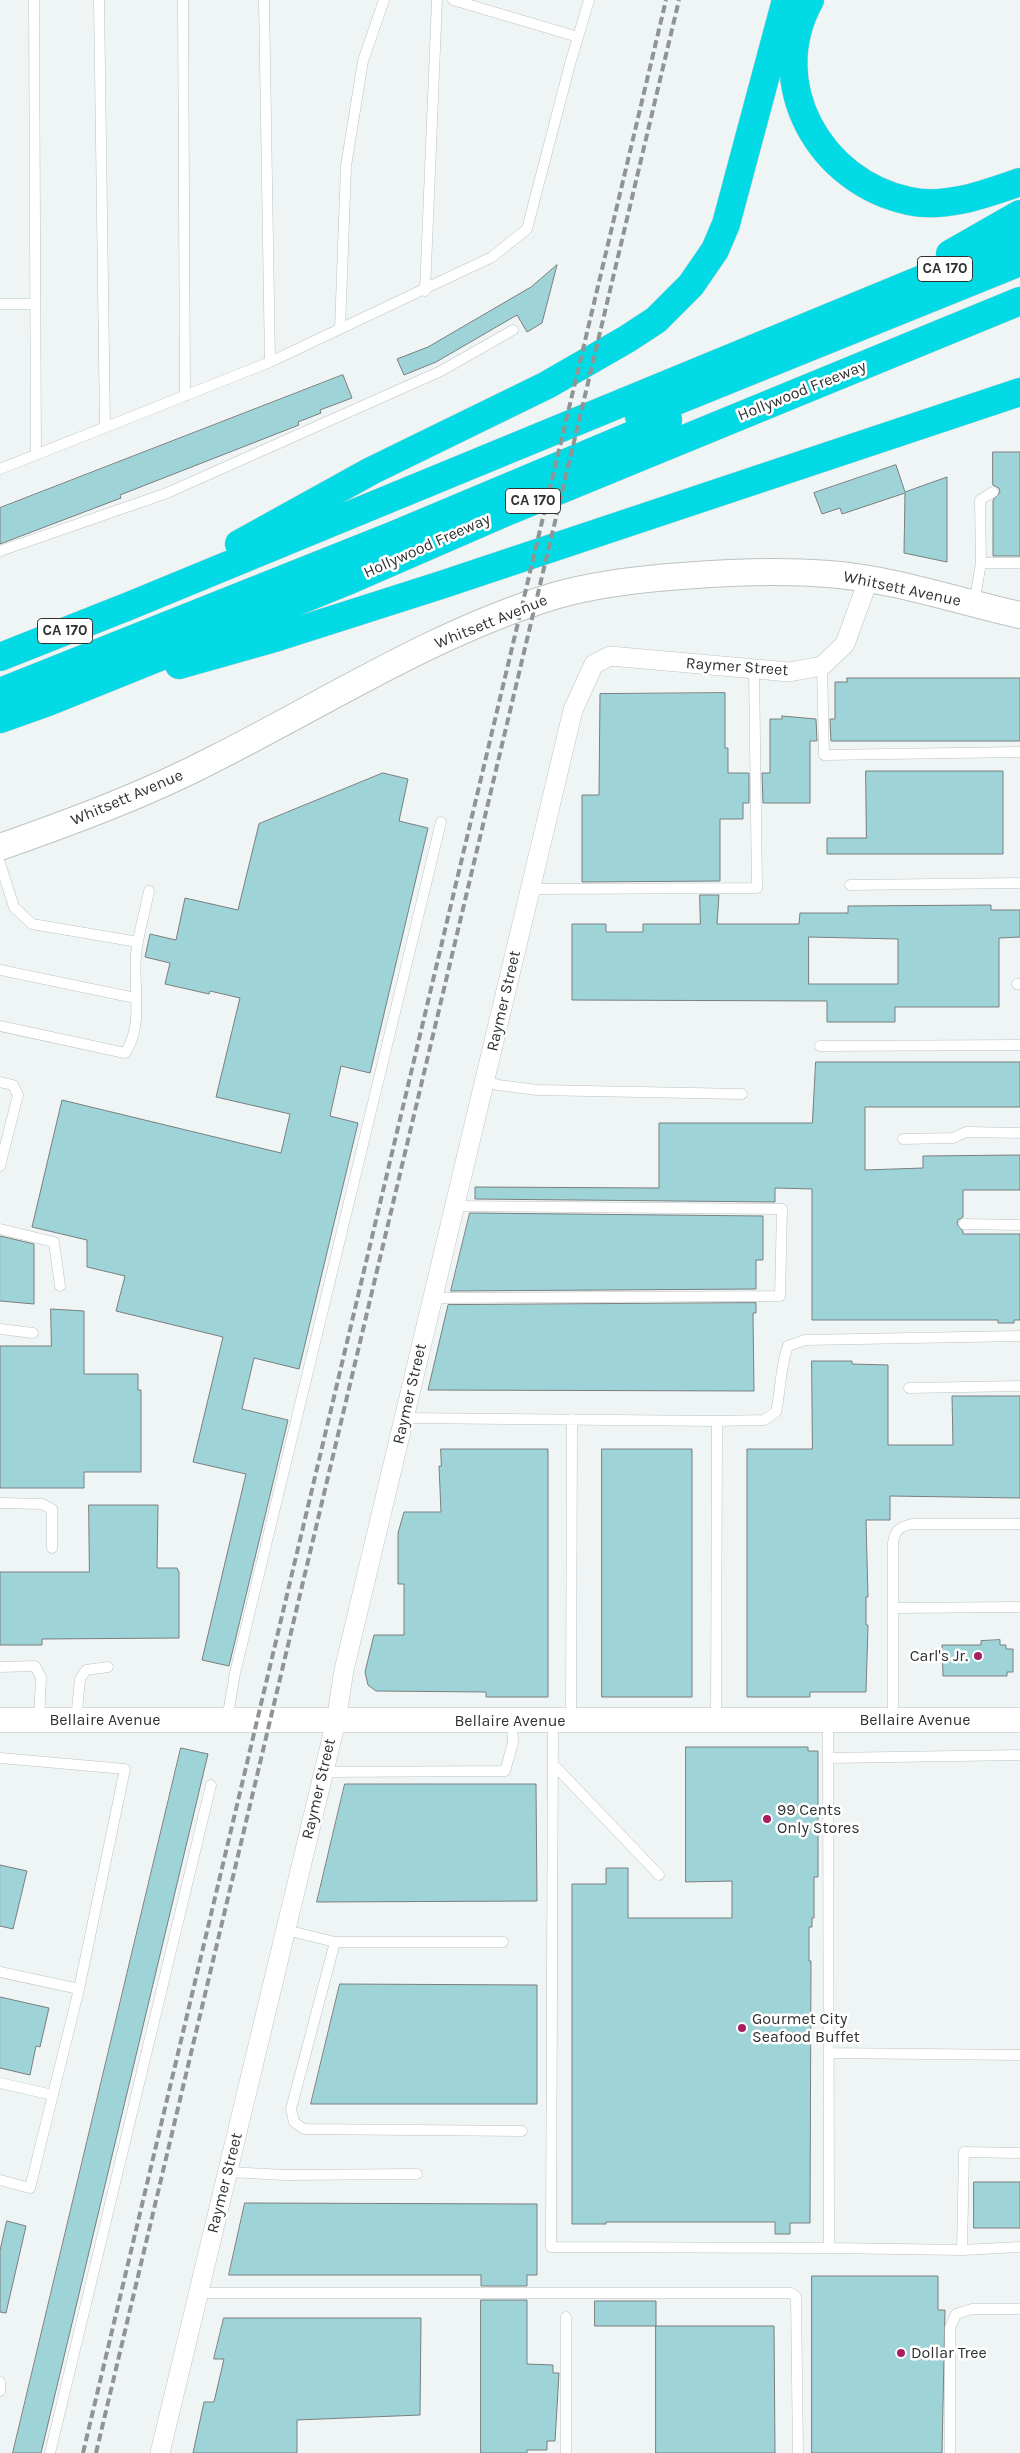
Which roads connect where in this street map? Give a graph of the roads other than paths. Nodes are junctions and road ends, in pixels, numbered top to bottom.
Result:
1 (34, 0) edge
2 (99, 0) edge
3 (183, 0) edge
4 (264, 0) edge
5 (384, 0) edge
6 (437, 0) edge
7 (453, 0) edge
8 (589, 0) edge
9 (786, 0) edge
10 (810, 0) edge
11 (578, 36) junction
12 (1020, 182) edge
13 (1020, 214) edge
14 (1020, 242) edge
15 (1020, 262) edge
16 (1020, 279) edge
17 (426, 291) junction
18 (872, 299) junction
19 (1020, 301) edge
20 (0, 304) edge
21 (34, 304) junction
22 (340, 329) junction
23 (512, 330) dead end
24 (270, 362) junction
25 (1020, 392) edge
26 (185, 396) junction
27 (105, 427) junction
28 (36, 455) junction
29 (0, 469) edge
30 (993, 492) dead end
31 (0, 551) edge
32 (980, 563) junction
33 (1020, 563) edge
34 (869, 578) junction
35 (974, 604) junction
36 (129, 606) junction
37 (1020, 615) edge
38 (0, 657) edge
39 (822, 666) junction
40 (754, 670) junction
41 (0, 675) edge
42 (0, 692) edge
43 (48, 702) junction
44 (0, 719) edge
45 (1020, 752) edge
46 (441, 822) dead end
47 (0, 847) edge
48 (0, 863) edge
49 (1020, 883) edge
50 (850, 885) dead end
51 (530, 889) junction
52 (149, 891) dead end
53 (138, 942) junction
54 (0, 970) edge
55 (135, 998) junction
56 (0, 1026) edge
57 (1020, 1045) edge
58 (820, 1046) dead end
59 (485, 1080) junction
60 (0, 1082) edge
61 (742, 1094) dead end
62 (1020, 1133) edge
63 (903, 1139) dead end
64 (0, 1166) edge
65 (455, 1206) junction
66 (964, 1224) dead end
67 (1020, 1225) edge
68 (0, 1228) edge
69 (60, 1286) dead end
70 (433, 1298) junction
71 (0, 1329) edge
72 (33, 1332) dead end
73 (1020, 1336) edge
74 (1020, 1386) edge
75 (909, 1388) dead end
76 (404, 1418) junction
77 (572, 1419) junction
78 (717, 1421) junction
79 (0, 1503) edge
80 (1020, 1524) edge
81 (52, 1548) dead end
82 (1020, 1607) edge
83 (893, 1608) junction
84 (0, 1667) edge
85 (108, 1667) dead end
86 (0, 1720) edge
87 (39, 1720) junction
88 (76, 1720) junction
89 (716, 1720) junction
90 (828, 1720) junction
91 (893, 1720) junction
92 (1020, 1720) edge
93 (226, 1721) junction
94 (336, 1721) junction
95 (512, 1721) junction
96 (562, 1721) junction
97 (1020, 1755) edge
98 (0, 1758) edge
99 (828, 1758) junction
100 (553, 1764) junction
101 (323, 1772) junction
102 (211, 1784) dead end
103 (659, 1875) dead end
104 (286, 1930) junction
105 (335, 1942) junction
106 (503, 1942) dead end
107 (0, 1972) edge
108 (79, 1989) junction
109 (829, 2053) junction
110 (1020, 2055) edge
111 (0, 2083) edge
112 (52, 2095) junction
113 (522, 2131) dead end
114 (1020, 2153) edge
115 (228, 2172) junction
116 (417, 2174) dead end
117 (0, 2180) edge
118 (1020, 2247) edge
119 (829, 2248) junction
120 (962, 2250) junction
121 (198, 2293) junction
122 (1020, 2309) edge
123 (566, 2317) dead end
124 (0, 2382) edge
125 (0, 2390) edge
126 (50, 2453) edge
127 (160, 2453) edge
128 (566, 2453) edge
129 (798, 2453) edge
130 (950, 2453) edge

1 - 21 lane
2 - 27 lane
3 - 26 lane
4 - 24 lane
5 - 22 lane
6 - 17 lane
7 - 11 lane
8 - 11 lane
9 - 36 highway
10 - 12 highway
11 - 17 lane
13 - 18 highway
14 - 18 highway, CA 170
15 - 41 highway
16 - 42 highway
17 - 22 lane
18 - 36 highway, CA 170
19 - 43 highway, Hollywood Freeway / CA 170
20 - 21 lane
21 - 28 lane
22 - 24 lane
23 - 31 lane
24 - 26 lane
25 - 43 highway
26 - 27 lane
27 - 28 lane
28 - 29 lane
30 - 32 lane
32 - 33 lane
32 - 35 lane
34 - 35 main road, Whitsett Avenue
34 - 39 street
34 - 47 main road, Whitsett Avenue
35 - 37 main road, Whitsett Avenue
36 - 38 highway, CA 170
39 - 40 street, Raymer Street
39 - 45 lane
40 - 51 street, Raymer Street
40 - 51 lane
43 - 44 highway, Hollywood Freeway / CA 170
46 - 93 lane
48 - 53 lane
49 - 50 lane
51 - 59 street, Raymer Street
52 - 53 lane
53 - 55 lane
54 - 55 lane
55 - 56 lane
57 - 58 lane
59 - 61 lane
59 - 65 street, Raymer Street
60 - 64 lane
62 - 63 lane
65 - 70 street, Raymer Street
65 - 70 lane
66 - 67 lane
68 - 69 lane
70 - 76 street, Raymer Street
71 - 72 lane
73 - 78 lane
74 - 75 lane
76 - 77 lane
76 - 94 street, Raymer Street
77 - 78 lane
77 - 96 lane
78 - 89 lane
79 - 81 lane
80 - 83 lane
82 - 83 lane
83 - 91 lane
84 - 87 lane
85 - 88 lane
86 - 87 street, Bellaire Avenue
87 - 88 street, Bellaire Avenue
88 - 93 street, Bellaire Avenue
89 - 90 street, Bellaire Avenue
89 - 96 street, Bellaire Avenue
90 - 91 street, Bellaire Avenue
90 - 99 lane
91 - 92 street, Bellaire Avenue
93 - 94 street, Bellaire Avenue
94 - 95 street, Bellaire Avenue
94 - 101 street, Raymer Street
95 - 96 street, Bellaire Avenue
95 - 101 lane
96 - 100 lane
97 - 99 lane
98 - 108 lane
99 - 109 lane
100 - 103 lane
100 - 119 lane
101 - 104 street, Raymer Street
102 - 126 lane
104 - 105 lane
104 - 115 street, Raymer Street
105 - 106 lane
105 - 113 lane
107 - 108 lane
108 - 112 lane
109 - 110 lane
109 - 119 lane
111 - 112 lane
112 - 117 lane
114 - 120 lane
115 - 116 lane
115 - 121 street, Raymer Street
118 - 120 lane
119 - 120 lane
121 - 127 street, Raymer Street
121 - 129 lane
122 - 130 lane
123 - 128 lane
124 - 125 lane

